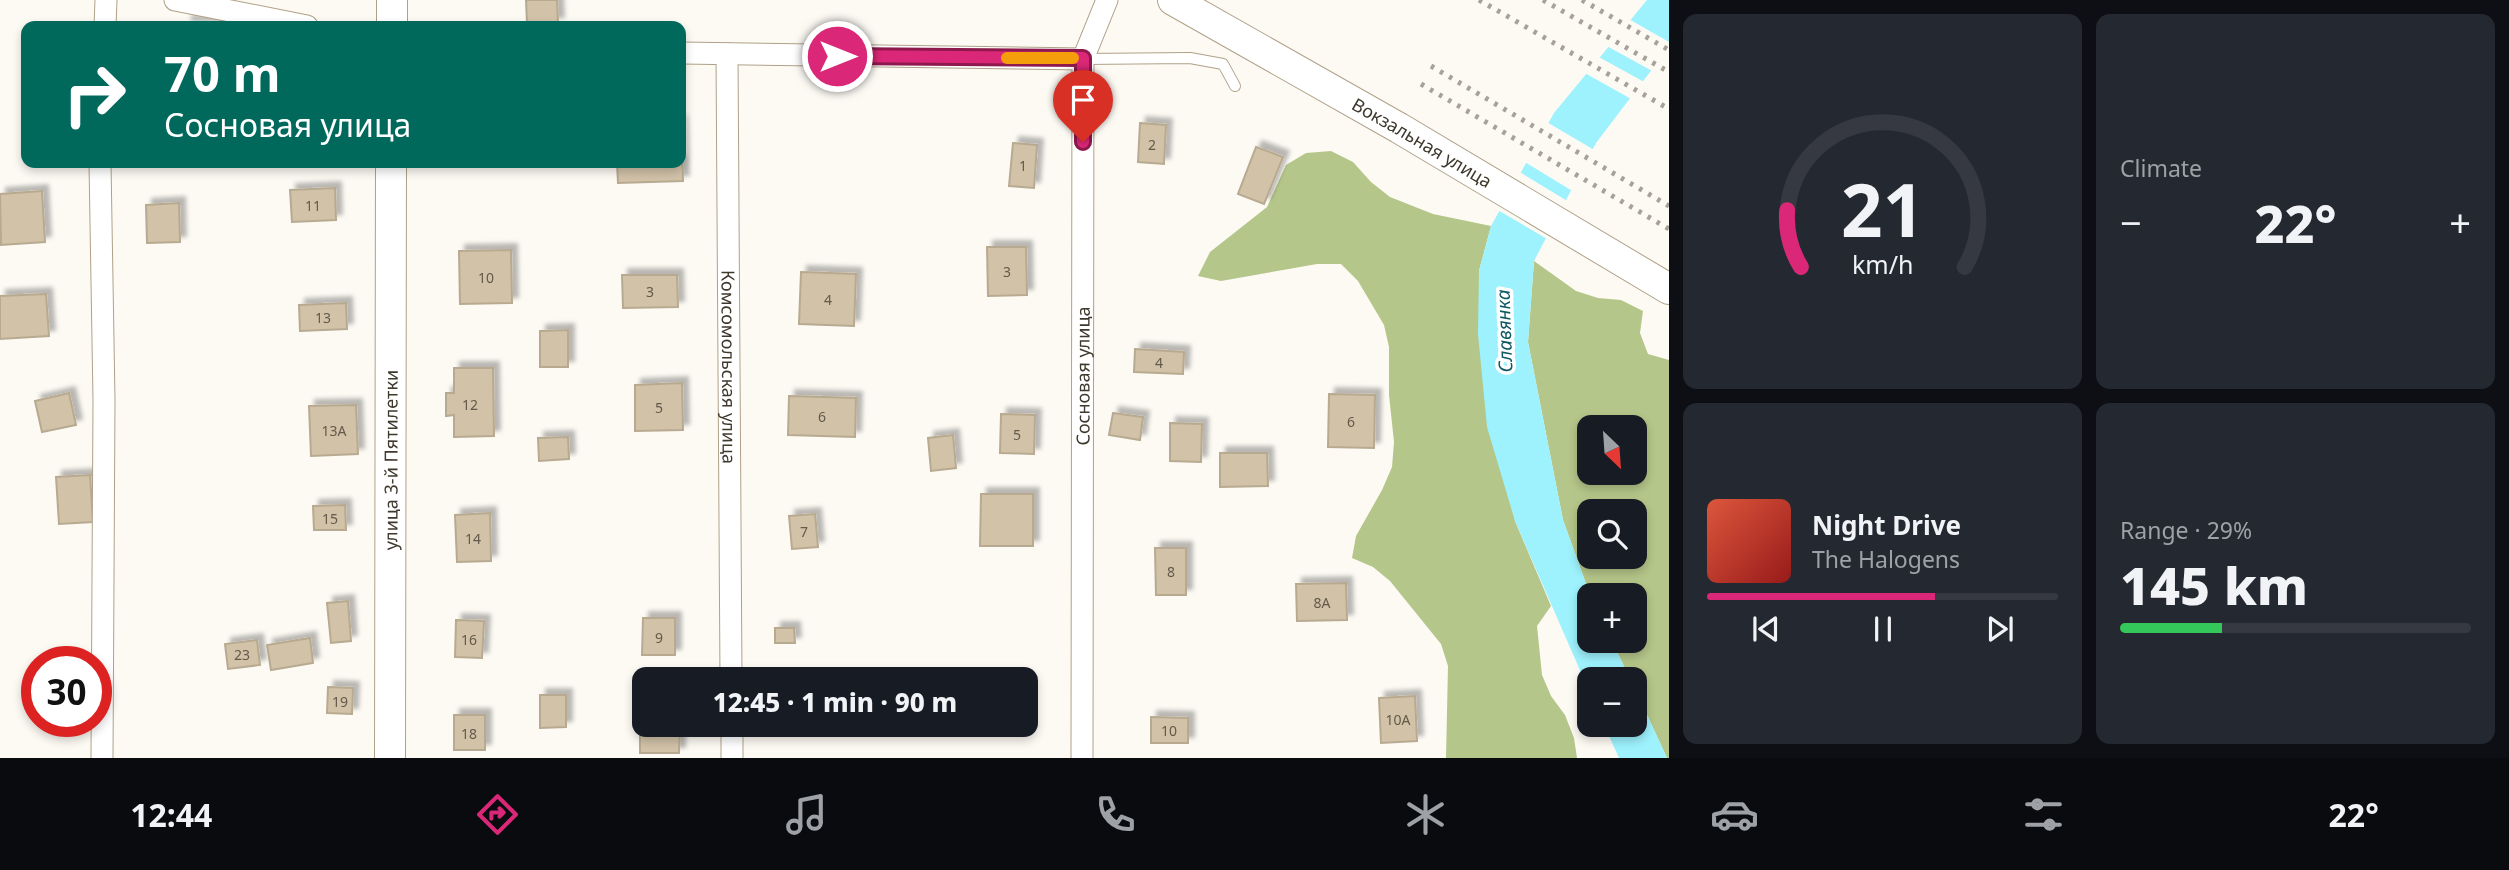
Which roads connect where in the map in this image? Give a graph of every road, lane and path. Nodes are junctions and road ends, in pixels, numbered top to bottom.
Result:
1 (106, 0) edge
2 (175, 0) edge
3 (392, 0) edge
4 (1107, 0) edge
5 (1173, 0) edge
6 (105, 21) edge
7 (282, 21) edge
8 (392, 21) edge
9 (686, 53) edge
10 (727, 54) junction
11 (1083, 58) junction
12 (1235, 86) dead end
13 (100, 168) edge
14 (391, 168) edge
15 (1662, 285) edge
16 (731, 667) edge
17 (732, 737) edge
18 (102, 758) edge
19 (390, 758) edge
20 (732, 758) edge
21 (1082, 758) edge

1 - 6 street
2 - 7 street
3 - 8 street
4 - 11 street, Сосновая улица
5 - 15 street, Вокзальная улица
9 - 10 street
10 - 11 street
10 - 16 street, Комсомольская улица
11 - 12 lane
11 - 21 street, Сосновая улица
13 - 18 street
14 - 19 street, улица 3-й Пятилетки
17 - 20 street

